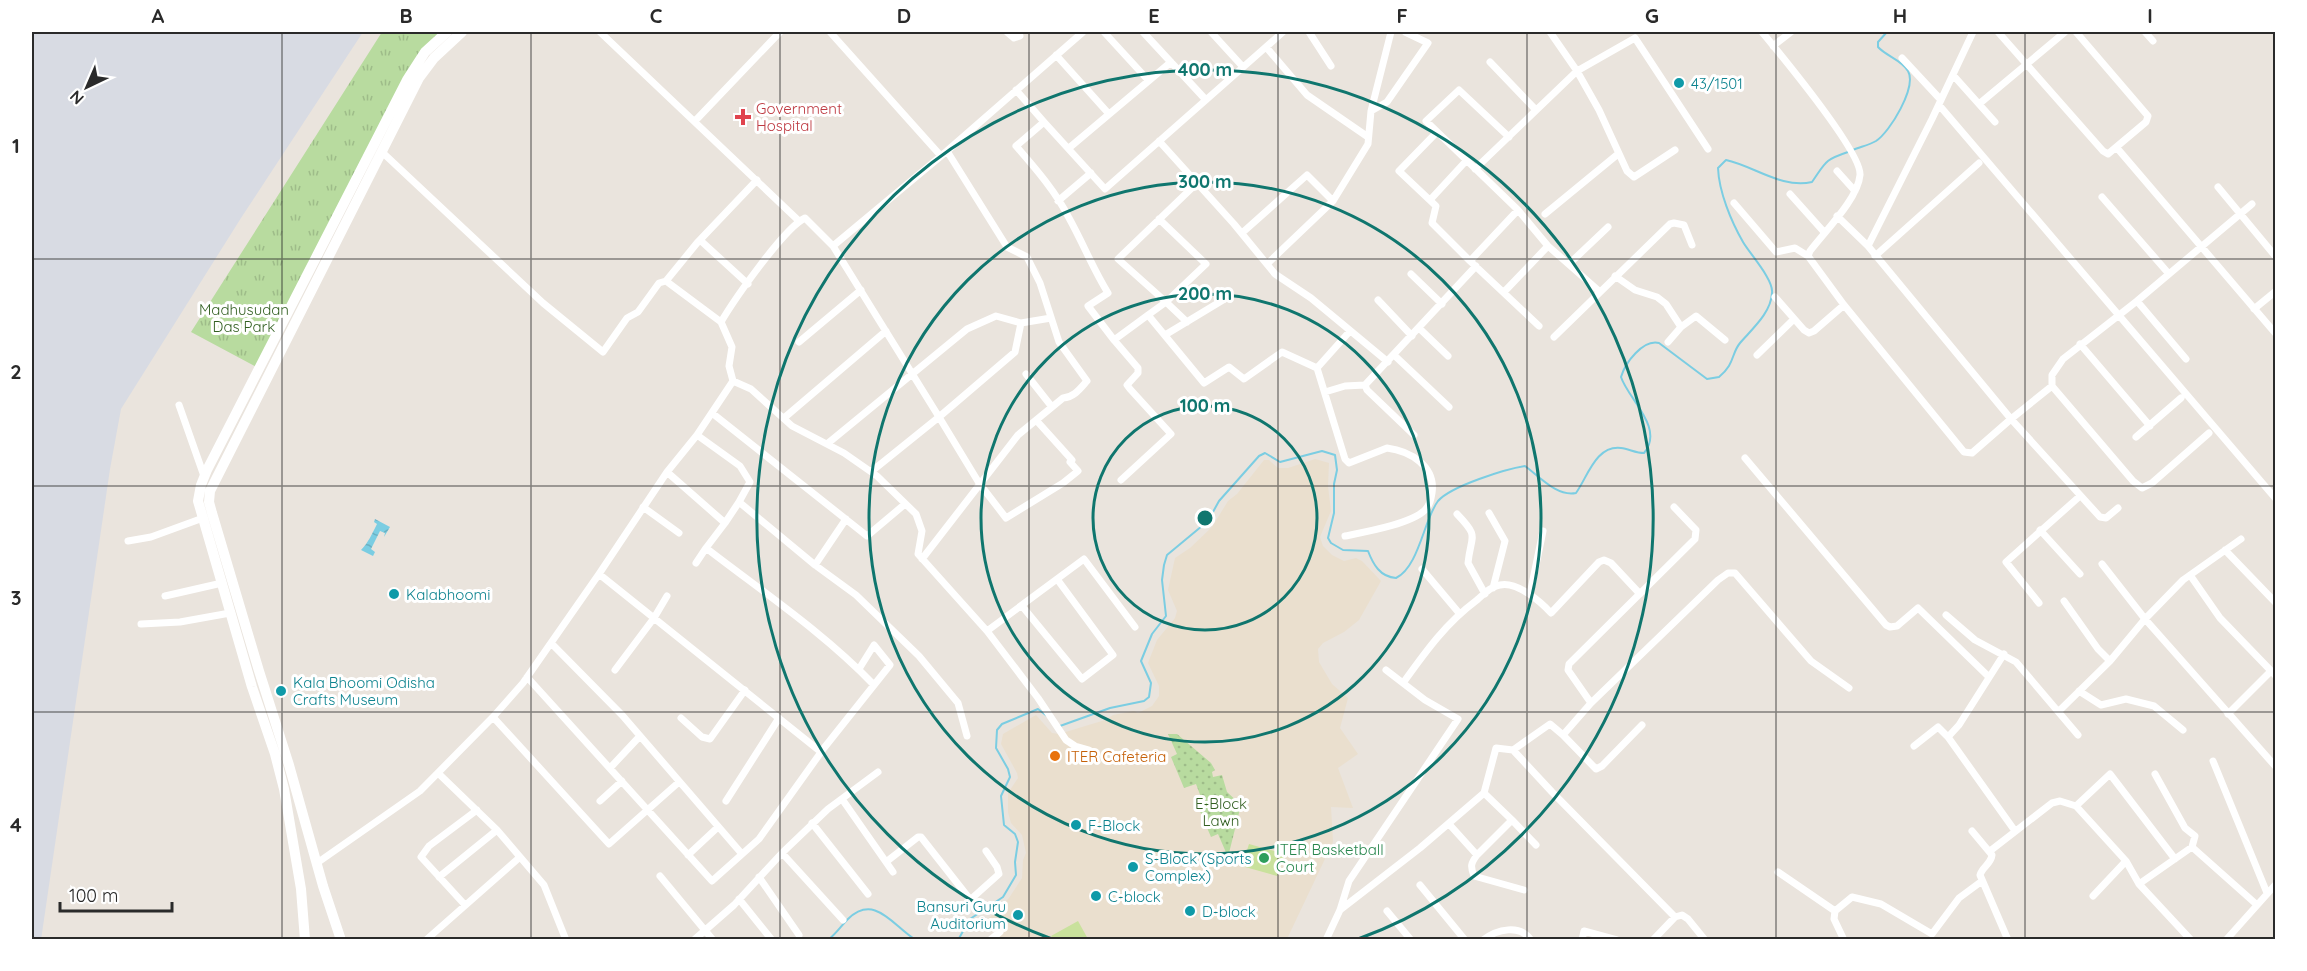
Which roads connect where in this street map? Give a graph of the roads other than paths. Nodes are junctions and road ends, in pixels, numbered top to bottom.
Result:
1 (447, 32) edge
2 (462, 32) edge
3 (600, 32) edge
4 (780, 32) edge
5 (830, 32) edge
6 (1007, 32) edge
7 (1019, 32) edge
8 (1083, 32) edge
9 (1104, 32) edge
10 (1143, 32) edge
11 (1211, 32) edge
12 (1280, 32) edge
13 (1309, 32) edge
14 (1391, 32) edge
15 (1405, 32) edge
16 (1550, 32) edge
17 (1762, 32) edge
18 (1791, 32) edge
19 (1972, 32) edge
20 (1998, 32) edge
21 (2065, 32) edge
22 (2076, 32) edge
23 (2145, 32) edge
24 (2153, 41) dead end
25 (1773, 45) junction
26 (1266, 47) junction
27 (1056, 56) junction
28 (1902, 58) dead end
29 (1171, 62) junction
30 (1490, 62) dead end
31 (2028, 64) junction
32 (1331, 66) dead end
33 (1243, 68) junction
34 (1577, 71) junction
35 (1953, 75) junction
36 (1148, 80) junction
37 (1016, 90) junction
38 (1206, 100) junction
39 (1940, 103) junction
40 (1979, 104) junction
41 (1535, 109) junction
42 (1371, 111) junction
43 (1109, 114) junction
44 (694, 121) junction
45 (1044, 122) junction
46 (1995, 122) dead end
47 (1437, 132) junction
48 (1368, 137) junction
49 (1509, 137) junction
50 (1159, 141) junction
51 (1069, 148) junction
52 (2117, 148) junction
53 (1708, 149) dead end
54 (1675, 150) dead end
55 (382, 152) junction
56 (944, 154) junction
57 (1618, 154) junction
58 (1466, 161) junction
59 (1980, 163) dead end
60 (1475, 169) junction
61 (1837, 171) dead end
62 (1091, 173) junction
63 (757, 180) junction
64 (1197, 183) junction
65 (2218, 187) dead end
66 (1855, 191) junction
67 (1790, 194) dead end
68 (2102, 197) dead end
69 (1430, 200) junction
70 (1058, 201) junction
71 (1333, 201) junction
72 (1734, 203) dead end
73 (2252, 204) dead end
74 (1518, 210) junction
75 (1545, 214) dead end
76 (2240, 214) junction
77 (1837, 216) junction
78 (1159, 219) junction
79 (799, 221) junction
80 (1608, 227) dead end
81 (1824, 232) junction
82 (1242, 233) junction
83 (700, 240) junction
84 (1692, 245) dead end
85 (833, 246) junction
86 (1548, 246) junction
87 (1868, 246) junction
88 (2201, 247) junction
89 (1808, 256) junction
90 (1875, 256) junction
91 (2276, 257) edge
92 (1267, 264) junction
93 (1473, 264) junction
94 (1569, 264) junction
95 (1411, 274) dead end
96 (2169, 274) junction
97 (1615, 276) junction
98 (666, 281) junction
99 (748, 284) junction
100 (861, 290) junction
101 (1599, 291) junction
102 (2276, 291) edge
103 (1504, 292) junction
104 (1775, 297) dead end
105 (1223, 300) dead end
106 (1378, 300) dead end
107 (2137, 301) junction
108 (1166, 302) junction
109 (1442, 304) junction
110 (1844, 305) junction
111 (2254, 309) junction
112 (1148, 315) junction
113 (2119, 315) junction
114 (1051, 318) junction
115 (1794, 319) junction
116 (721, 322) junction
117 (1187, 322) junction
118 (1021, 323) junction
119 (1539, 326) dead end
120 (1681, 327) junction
121 (1419, 328) junction
122 (886, 331) junction
123 (1350, 331) junction
124 (2276, 334) edge
125 (1165, 335) junction
126 (1412, 336) junction
127 (1554, 338) dead end
128 (1114, 340) junction
129 (1725, 340) dead end
130 (799, 342) dead end
131 (1668, 342) dead end
132 (2080, 344) junction
133 (1394, 355) junction
134 (1757, 355) dead end
135 (1448, 356) dead end
136 (2186, 358) dead end
137 (1388, 362) junction
138 (1317, 368) junction
139 (1026, 374) dead end
140 (913, 375) junction
141 (733, 381) junction
142 (1365, 385) junction
143 (2052, 386) junction
144 (1325, 392) junction
145 (2181, 398) dead end
146 (179, 405) dead end
147 (1052, 407) junction
148 (1449, 408) dead end
149 (712, 413) junction
150 (939, 417) junction
151 (784, 418) junction
152 (2012, 419) junction
153 (1036, 420) junction
154 (2150, 426) junction
155 (2209, 433) dead end
156 (697, 435) junction
157 (1414, 435) dead end
158 (2136, 437) dead end
159 (827, 444) junction
160 (1745, 458) dead end
161 (872, 471) junction
162 (667, 472) junction
163 (204, 477) junction
164 (1121, 480) dead end
165 (979, 483) junction
166 (2080, 496) junction
167 (2276, 499) edge
168 (739, 502) junction
169 (905, 504) junction
170 (643, 507) junction
171 (1674, 507) dead end
172 (2118, 508) dead end
173 (1489, 513) dead end
174 (1457, 514) dead end
175 (203, 518) junction
176 (846, 519) junction
177 (725, 523) junction
178 (2040, 530) junction
179 (1543, 531) dead end
180 (679, 533) dead end
181 (1345, 536) dead end
182 (2241, 539) dead end
183 (128, 540) dead end
184 (706, 548) junction
185 (2225, 550) junction
186 (922, 559) junction
187 (696, 563) dead end
188 (2102, 564) dead end
189 (815, 565) junction
190 (1422, 569) dead end
191 (599, 574) junction
192 (2080, 574) dead end
193 (2190, 575) junction
194 (1057, 579) junction
195 (222, 583) junction
196 (1492, 588) junction
197 (1485, 594) junction
198 (1530, 594) junction
199 (1640, 594) junction
200 (165, 596) dead end
201 (667, 596) dead end
202 (2064, 601) dead end
203 (2039, 603) dead end
204 (2276, 603) edge
205 (1022, 606) junction
206 (231, 613) junction
207 (1459, 614) junction
208 (1946, 615) dead end
209 (654, 618) junction
210 (2145, 619) junction
211 (141, 624) dead end
212 (1135, 627) dead end
213 (987, 631) junction
214 (551, 643) junction
215 (2004, 654) junction
216 (2110, 661) junction
217 (859, 669) junction
218 (615, 670) dead end
219 (1386, 670) dead end
220 (2273, 673) edge
221 (1989, 676) junction
222 (528, 677) junction
223 (1403, 683) junction
224 (874, 685) junction
225 (1849, 688) dead end
226 (745, 690) junction
227 (2079, 692) junction
228 (1591, 703) junction
229 (2059, 711) junction
230 (2228, 714) junction
231 (493, 717) junction
232 (779, 717) junction
233 (681, 718) dead end
234 (1642, 725) dead end
235 (2183, 730) dead end
236 (1563, 735) junction
237 (2078, 735) dead end
238 (640, 736) junction
239 (967, 736) dead end
240 (1948, 737) junction
241 (1914, 746) dead end
242 (1089, 750) dead end
243 (1513, 750) junction
244 (821, 752) junction
245 (2213, 761) dead end
246 (2276, 766) edge
247 (610, 768) junction
248 (878, 772) dead end
249 (438, 773) junction
250 (2155, 774) dead end
251 (622, 781) junction
252 (679, 782) junction
253 (1484, 793) junction
254 (842, 799) junction
255 (600, 801) dead end
256 (726, 801) dead end
257 (2076, 806) junction
258 (477, 810) junction
259 (647, 810) junction
260 (1512, 820) junction
261 (812, 823) junction
262 (1449, 824) junction
263 (718, 827) junction
264 (497, 830) junction
265 (1972, 831) dead end
266 (2015, 831) junction
267 (1536, 845) dead end
268 (2192, 847) junction
269 (986, 851) dead end
270 (1990, 851) junction
271 (782, 853) junction
272 (742, 854) junction
273 (688, 855) junction
274 (1477, 855) junction
275 (520, 857) junction
276 (2175, 859) junction
277 (2126, 861) junction
278 (886, 862) junction
279 (317, 863) junction
280 (893, 872) dead end
281 (1778, 872) dead end
282 (660, 876) dead end
283 (439, 877) junction
284 (759, 877) junction
285 (1982, 881) junction
286 (2139, 884) junction
287 (1420, 885) dead end
288 (2272, 889) edge
289 (1524, 890) dead end
290 (868, 894) dead end
291 (2093, 896) dead end
292 (739, 899) junction
293 (970, 900) junction
294 (465, 904) junction
295 (2256, 904) junction
296 (976, 907) dead end
297 (1340, 910) junction
298 (1387, 910) dead end
299 (1834, 911) junction
300 (1675, 917) junction
301 (843, 920) dead end
302 (705, 930) junction
303 (1000, 932) dead end
304 (1492, 933) junction
305 (799, 935) dead end
306 (1934, 937) edge
307 (305, 939) edge
308 (341, 939) edge
309 (426, 939) edge
310 (565, 939) edge
311 (694, 939) edge
312 (713, 939) edge
313 (772, 939) edge
314 (990, 939) edge
315 (1326, 939) edge
316 (1412, 939) edge
317 (1465, 939) edge
318 (1483, 939) edge
319 (1497, 939) edge
320 (1531, 939) edge
321 (1582, 939) edge
322 (1617, 939) edge
323 (1653, 939) edge
324 (1705, 939) edge
325 (1844, 939) edge
326 (2008, 939) edge
327 (2191, 939) edge
328 (2226, 939) edge

1 - 163 main road
2 - 55 main road
3 - 44 street
4 - 44 street
5 - 56 street
6 - 7 street
8 - 27 street
9 - 36 street
10 - 29 street
11 - 33 street
12 - 26 street
13 - 32 street
14 - 42 street
15 - 42 street
16 - 34 street
17 - 25 street
18 - 25 street
19 - 35 street
20 - 31 street
21 - 31 street
22 - 52 street
23 - 24 street
25 - 66 street
26 - 33 street
26 - 48 street
27 - 37 street
27 - 43 street
28 - 39 street
29 - 36 street
29 - 38 street
30 - 41 street
31 - 40 street
31 - 52 street
33 - 38 street
34 - 41 street
34 - 53 street
34 - 57 street
35 - 39 street
35 - 40 street
36 - 43 street
37 - 45 street
37 - 56 street
38 - 50 street
39 - 87 street
39 - 113 street
40 - 46 street
41 - 49 street
42 - 48 street
43 - 51 street
44 - 63 street
45 - 51 street
45 - 70 street
47 - 49 street
47 - 58 street
47 - 69 street
48 - 71 street
49 - 60 street
50 - 62 street
50 - 64 street
51 - 62 street
52 - 88 street
54 - 57 street
55 - 98 street
55 - 279 main road
56 - 85 street
56 - 114 street
57 - 75 street
58 - 60 street
58 - 69 street
59 - 90 street
60 - 74 street
61 - 66 street
62 - 70 street
63 - 79 street
63 - 83 street
64 - 78 street
64 - 82 street
65 - 76 street
66 - 77 street
67 - 81 street
68 - 96 street
69 - 93 street
70 - 128 street
71 - 82 street
71 - 92 street
72 - 89 street
73 - 76 street
74 - 86 street
74 - 93 street
76 - 88 street
76 - 91 street
77 - 81 street
77 - 87 street
78 - 108 street
78 - 108 street
79 - 85 street
79 - 99 street
80 - 94 street
81 - 89 street
82 - 92 street
83 - 98 street
83 - 99 street
84 - 97 street
85 - 100 street
86 - 94 street
86 - 103 street
87 - 90 street
88 - 96 street
88 - 111 street
89 - 110 street
90 - 152 street
92 - 123 street
93 - 103 street
93 - 109 street
94 - 101 street
95 - 109 street
96 - 107 street
97 - 101 street
97 - 120 street
98 - 116 street
99 - 116 street
100 - 122 street
100 - 130 street
101 - 127 street
102 - 111 street
103 - 119 street
104 - 115 street
105 - 117 street
106 - 126 street
107 - 113 street
107 - 136 street
108 - 112 street
108 - 117 street
109 - 121 street
110 - 115 street
110 - 152 street
111 - 124 street
112 - 125 street
112 - 128 street
113 - 132 street
113 - 167 street
114 - 118 street
114 - 147 street
115 - 134 street
116 - 141 street
117 - 125 street
118 - 140 street
118 - 150 street
120 - 129 street
120 - 131 street
121 - 126 street
121 - 135 street
122 - 140 street
122 - 151 street
123 - 137 street
123 - 138 street
125 - 138 street
126 - 133 street
128 - 164 street
132 - 143 street
132 - 154 street
133 - 137 street
133 - 148 street
137 - 142 street
138 - 144 street
139 - 147 street
140 - 150 street
140 - 159 street
141 - 149 street
141 - 151 street
142 - 144 street
142 - 157 street
143 - 152 street
143 - 155 street
144 - 181 street
145 - 154 street
146 - 163 street
147 - 153 street
149 - 156 street
149 - 176 street
150 - 161 street
150 - 165 street
151 - 159 street
152 - 166 street
153 - 165 street
153 - 165 street
154 - 158 street
156 - 162 street
156 - 168 street
159 - 161 street
160 - 221 street
161 - 169 street
162 - 170 street
162 - 177 street
163 - 175 main road
165 - 186 street
166 - 172 street
166 - 178 street
168 - 177 street
168 - 189 street
169 - 176 street
169 - 186 street
170 - 180 street
170 - 191 street
171 - 199 street
173 - 196 street
174 - 197 street
175 - 183 street
175 - 195 main road
176 - 189 street
177 - 184 street
178 - 192 street
178 - 203 street
179 - 198 street
182 - 185 street
184 - 187 street
184 - 217 street
185 - 193 street
185 - 204 street
186 - 213 street
188 - 210 street
189 - 239 street
190 - 207 street
191 - 209 street
191 - 214 street
193 - 210 street
193 - 220 street
194 - 205 street
194 - 205 street
194 - 212 street
195 - 200 street
195 - 206 main road
196 - 197 street
196 - 198 street
197 - 207 street
198 - 199 street
199 - 228 street
201 - 209 street
202 - 216 street
205 - 213 street
206 - 211 street
206 - 307 main road
207 - 223 street
208 - 215 street
209 - 218 street
209 - 226 street
210 - 216 street
210 - 230 street
213 - 242 street
214 - 222 street
214 - 238 street
215 - 221 street
215 - 229 street
216 - 227 street
217 - 224 street
217 - 224 street
219 - 223 street
220 - 230 street
221 - 240 street
222 - 231 street
222 - 247 street
223 - 297 street
224 - 244 street
225 - 228 street
226 - 232 street
226 - 233 street
227 - 229 street
227 - 235 street
228 - 236 street
229 - 237 street
230 - 246 street
231 - 249 street
231 - 259 street
232 - 244 street
232 - 256 street
234 - 236 street
236 - 243 street
238 - 247 street
238 - 252 street
240 - 241 street
240 - 266 street
243 - 253 street
243 - 300 street
244 - 272 street
245 - 288 street
247 - 251 street
248 - 254 street
249 - 258 street
249 - 279 street
250 - 268 street
251 - 255 street
251 - 259 street
252 - 259 street
252 - 263 street
253 - 260 street
253 - 262 street
254 - 261 street
254 - 278 street
257 - 266 street
257 - 276 street
257 - 277 street
258 - 264 street
258 - 283 street
259 - 273 street
260 - 267 street
260 - 274 street
261 - 271 street
261 - 290 street
262 - 274 street
262 - 297 street
263 - 272 street
263 - 273 street
264 - 275 street
264 - 283 street
265 - 270 street
266 - 270 street
268 - 276 street
268 - 295 street
269 - 293 street
270 - 285 street
271 - 284 street
271 - 301 street
272 - 273 street
274 - 289 street
275 - 294 street
275 - 310 street
276 - 286 street
277 - 286 street
277 - 291 street
278 - 280 street
278 - 293 street
279 - 308 main road
281 - 299 street
282 - 302 street
283 - 294 street
284 - 292 street
284 - 305 street
285 - 306 street
285 - 326 street
286 - 327 street
287 - 317 street
288 - 295 street
292 - 302 street
292 - 313 street
293 - 296 street
294 - 309 street
295 - 328 street
297 - 315 street
298 - 316 street
299 - 306 street
299 - 325 street
300 - 323 street
300 - 324 street
302 - 311 street
302 - 312 street
303 - 314 street
304 - 318 street
304 - 319 street
304 - 320 street
321 - 322 street

